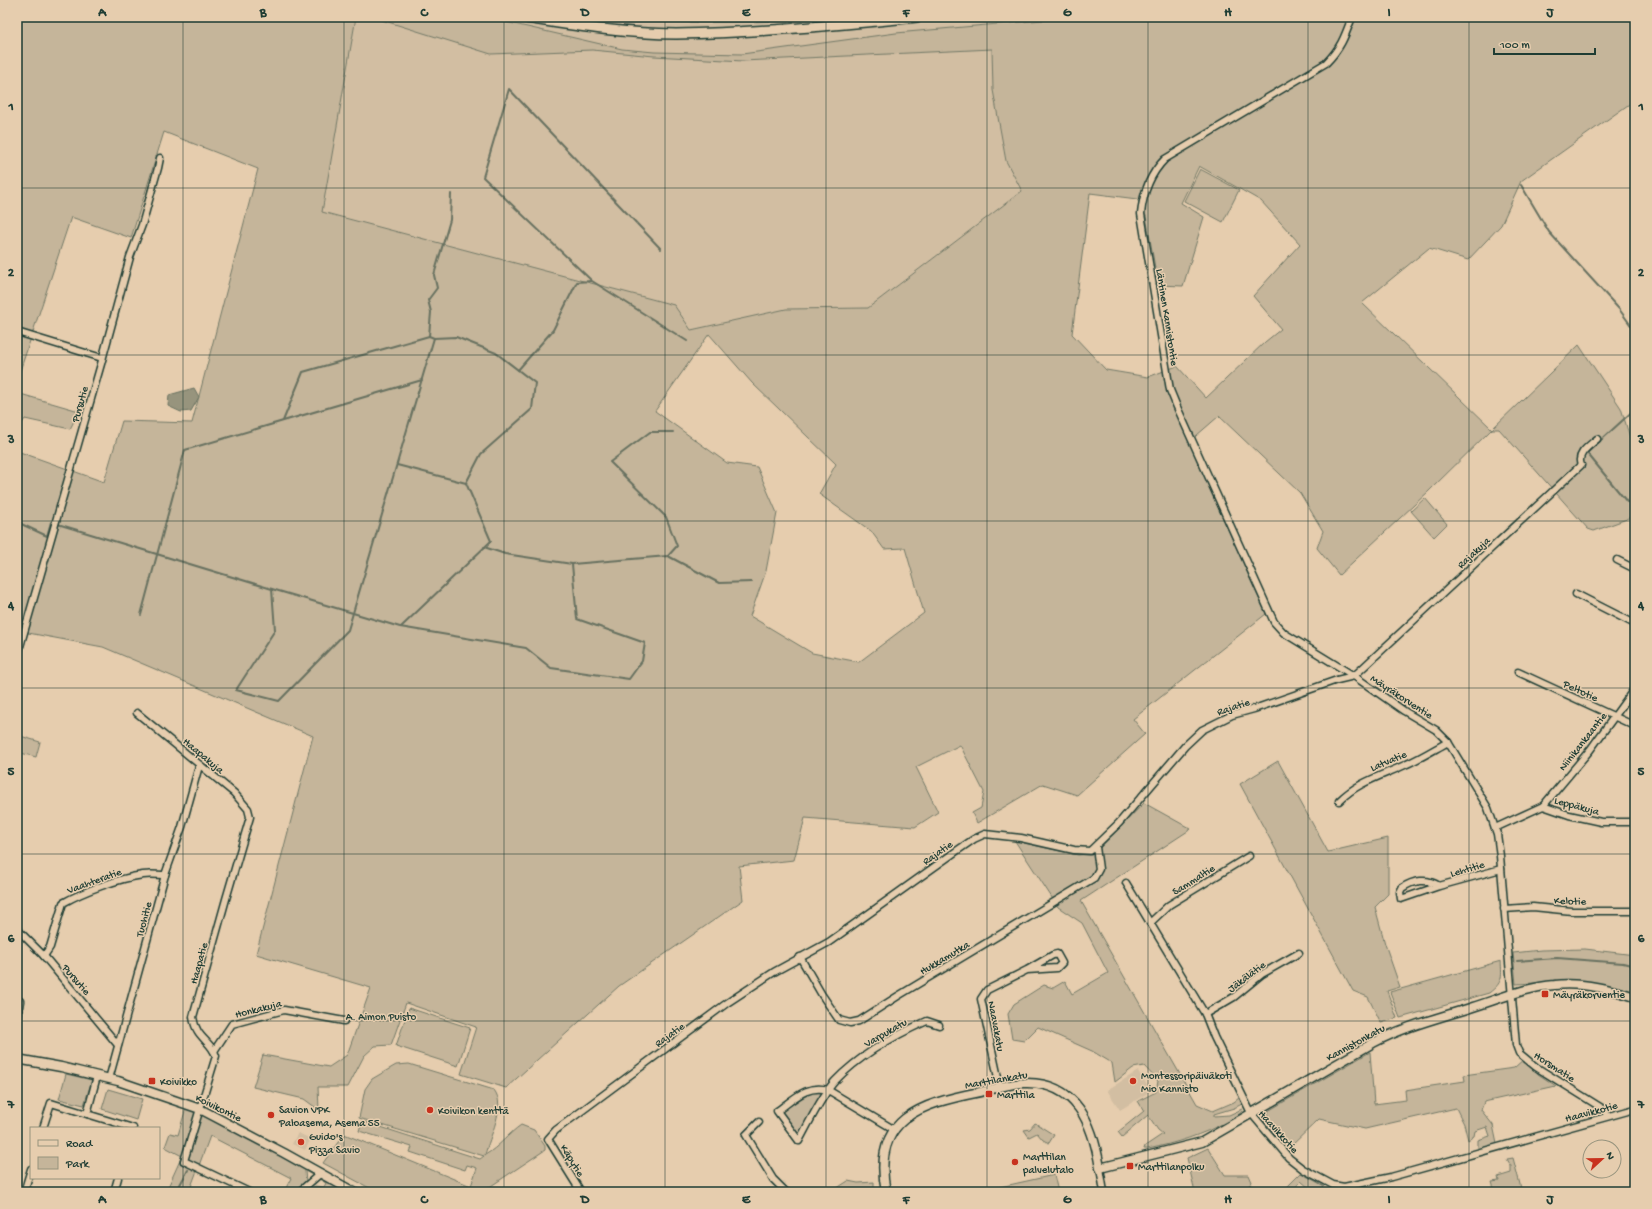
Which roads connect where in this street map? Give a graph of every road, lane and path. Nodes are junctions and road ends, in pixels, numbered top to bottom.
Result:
1 (519, 17) edge
2 (917, 17) edge
3 (1352, 17) edge
4 (160, 158) dead end
5 (17, 332) edge
6 (102, 358) junction
7 (1597, 439) dead end
8 (1617, 560) dead end
9 (1635, 570) edge
10 (1576, 594) dead end
11 (1635, 624) edge
12 (17, 656) edge
13 (1342, 668) joint
14 (1518, 672) dead end
15 (1354, 676) junction
16 (1635, 688) edge
17 (137, 713) dead end
18 (1614, 717) junction
19 (1635, 726) edge
20 (1448, 742) junction
21 (199, 766) junction
22 (1339, 802) dead end
23 (1543, 806) junction
24 (250, 817) joint
25 (1635, 822) edge
26 (1495, 828) junction
27 (1096, 847) junction
28 (1249, 856) dead end
29 (1501, 869) junction
30 (165, 875) junction
31 (1126, 883) dead end
32 (1439, 886) junction
33 (1504, 909) junction
34 (1635, 911) edge
35 (1150, 922) junction
36 (17, 929) edge
37 (1299, 953) dead end
38 (44, 956) junction
39 (800, 957) junction
40 (1027, 970) junction
41 (1511, 994) junction
42 (1635, 997) edge
43 (20, 1001) dead end
44 (1205, 1014) junction
45 (17, 1020) edge
46 (344, 1021) dead end
47 (939, 1025) dead end
48 (118, 1045) junction
49 (214, 1051) junction
50 (17, 1059) edge
51 (97, 1076) junction
52 (109, 1079) junction
53 (1000, 1087) junction
54 (828, 1090) junction
55 (200, 1109) junction
56 (1635, 1109) edge
57 (1250, 1113) junction
58 (86, 1114) junction
59 (1607, 1116) junction
60 (759, 1122) dead end
61 (43, 1127) edge
62 (130, 1127) edge
63 (895, 1130) junction
64 (548, 1139) joint
65 (1100, 1168) junction
66 (30, 1172) edge
67 (321, 1173) junction
68 (118, 1179) edge
69 (350, 1191) edge
70 (24, 1192) edge
71 (114, 1192) edge
72 (249, 1192) edge
73 (299, 1192) edge
74 (582, 1192) edge
75 (786, 1192) edge
76 (886, 1192) edge
77 (1104, 1192) edge

1 - 2 main road
3 - 13 street, Läntinen Kannistontie
4 - 6 street, Pursutie
5 - 6 street
6 - 12 street, Pursutie
7 - 15 street, Rajakuja
8 - 9 street
10 - 11 street
13 - 15 street, Mäyräkorventie
14 - 18 street, Peltotie
15 - 20 street, Mäyräkorventie
15 - 27 street, Rajatie
16 - 18 street, Niinikankaantie
17 - 21 street, Haapakuja
18 - 19 street, Peltotie
18 - 23 street, Niinikankaantie
20 - 22 street, Latvatie
20 - 26 street, Mäyräkorventie
21 - 24 street, Haapakuja
21 - 30 street, Tuohitie
23 - 25 street, Leppäkuja
23 - 26 street, Leppäkuja
24 - 49 street, Haapatie
26 - 29 street, Mäyräkorventie
27 - 39 street, Rajatie
27 - 39 street, Hukkamutka
28 - 35 street, Sammaltie
29 - 32 street, Lehtitie
29 - 33 street, Mäyräkorventie
30 - 38 street, Vaahteratie
30 - 48 street, Tuohitie
31 - 35 street, Haavikkotie
32 - 32 street, Lehtitie
33 - 34 street, Kelotie
33 - 41 street, Mäyräkorventie
35 - 44 street, Haavikkotie
36 - 38 street, Pursutie
37 - 44 street, Jäkälätie
38 - 48 street, Pursutie
39 - 64 street, Rajatie
40 - 40 street, Naavakatu
40 - 53 street, Naavakatu
41 - 42 street, Kannistonkatu
41 - 57 street, Kannistonkatu
41 - 59 street, Horsmatie
43 - 45 street
44 - 57 street, Haavikkotie
46 - 49 street, Honkakuja
47 - 54 street, Varpukatu
48 - 52 street, Tuohitie
49 - 55 street
50 - 51 street, Koivikontie
51 - 52 street, Koivikontie
51 - 58 street
52 - 55 street, Koivikontie
53 - 63 street, Marttilankatu
53 - 65 street, Marttilankatu
54 - 54 street, Varpukatu
54 - 63 street, Varpukatu
55 - 67 street, Koivikontie
55 - 72 street
56 - 59 street, Haavikkotie
57 - 59 street, Haavikkotie
57 - 65 street, Kannistonkatu
58 - 61 street
58 - 62 street
60 - 75 street
63 - 76 street, Marttilankatu
64 - 74 street, Käpytie
65 - 77 street, Marttilankatu
66 - 70 street
67 - 69 street, Koivikontie
67 - 73 street
68 - 71 street

